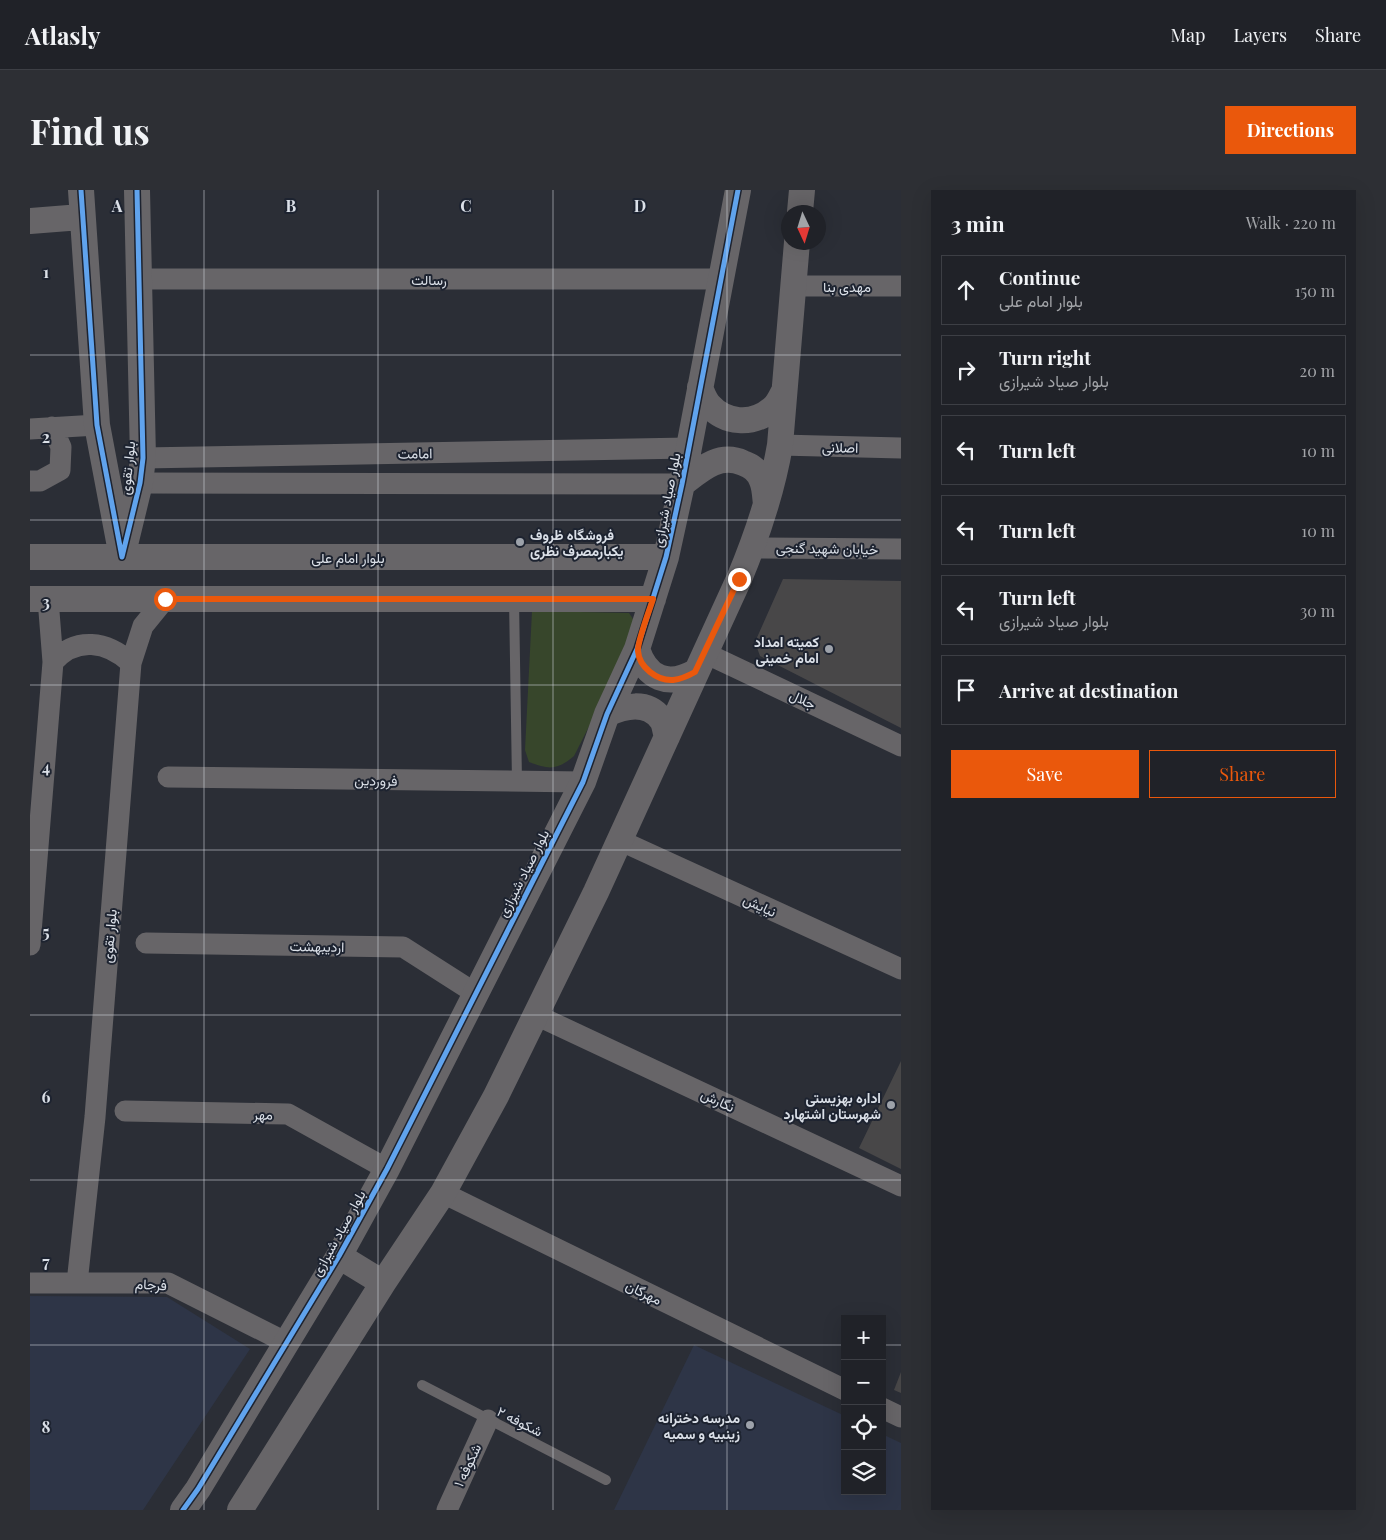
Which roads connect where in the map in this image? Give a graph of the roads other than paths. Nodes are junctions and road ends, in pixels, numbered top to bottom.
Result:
1 (81, 190) edge
2 (137, 190) edge
3 (738, 190) edge
4 (802, 190) edge
5 (801, 205) edge
6 (81, 217) junction
7 (30, 221) edge
8 (796, 250) edge
9 (720, 278) junction
10 (138, 279) junction
11 (793, 286) junction
12 (901, 286) edge
13 (700, 387) junction
14 (783, 394) junction
15 (98, 425) junction
16 (52, 427) junction
17 (30, 429) edge
18 (780, 445) junction
19 (688, 448) junction
20 (901, 448) edge
21 (141, 471) junction
22 (30, 481) edge
23 (682, 484) junction
24 (766, 504) junction
25 (752, 548) junction
26 (901, 549) edge
27 (30, 557) edge
28 (122, 557) junction
29 (666, 557) junction
30 (39, 599) edge
31 (165, 599) junction
32 (514, 599) junction
33 (653, 599) junction
34 (637, 650) junction
35 (53, 662) junction
36 (700, 662) junction
37 (131, 663) junction
38 (607, 714) junction
39 (667, 737) junction
40 (901, 746) edge
41 (168, 777) dead end
42 (517, 782) junction
43 (583, 782) junction
44 (619, 840) junction
45 (146, 943) dead end
46 (30, 945) edge
47 (901, 969) edge
48 (475, 992) junction
49 (536, 1015) junction
50 (125, 1111) dead end
51 (387, 1169) junction
52 (901, 1186) edge
53 (443, 1193) junction
54 (339, 1256) junction
55 (30, 1283) edge
56 (77, 1283) junction
57 (383, 1283) junction
58 (287, 1343) junction
59 (422, 1385) dead end
60 (841, 1388) edge
61 (886, 1410) edge
62 (901, 1418) edge
63 (488, 1420) junction
64 (606, 1480) dead end
65 (183, 1510) edge
66 (240, 1510) edge
67 (447, 1510) edge

1 - 6 street, بلوار تقوی
2 - 10 street, بلوار تقوی
3 - 9 street, بلوار صیاد شیرازی
4 - 5 street
6 - 7 street
6 - 15 street, بلوار تقوی
8 - 11 street
9 - 10 street, رسالت
9 - 13 street, بلوار صیاد شیرازی
10 - 21 street, بلوار تقوی
11 - 12 street, مهدی بنا
11 - 14 street
13 - 14 street
13 - 19 street, بلوار صیاد شیرازی
14 - 18 street
15 - 16 street
15 - 28 street, بلوار تقوی
16 - 17 street
16 - 22 street
18 - 20 street, اصلانی
18 - 24 street
19 - 21 street, امامت
19 - 23 street, بلوار صیاد شیرازی
21 - 23 street
21 - 28 street, بلوار تقوی
23 - 24 street
23 - 29 street, بلوار صیاد شیرازی
24 - 25 street
25 - 26 street, خیابان شهید گنجی
25 - 36 street
27 - 28 street, بلوار امام علی
28 - 29 street, بلوار امام علی
29 - 33 street, بلوار صیاد شیرازی
30 - 31 street
30 - 35 street
31 - 32 street
31 - 37 street, بلوار تقوی
32 - 33 street
32 - 42 lane
33 - 34 street, بلوار صیاد شیرازی
34 - 36 street
34 - 38 street, بلوار صیاد شیرازی
35 - 37 street
35 - 46 street
36 - 39 street
36 - 40 street, جلال
37 - 56 street, بلوار تقوی
38 - 39 street
38 - 43 street, بلوار صیاد شیرازی
39 - 44 street
41 - 42 street, فروردین
42 - 43 street, فروردین
43 - 48 street, بلوار صیاد شیرازی
44 - 47 street, نیایش
44 - 49 street
45 - 48 street, اردیبهشت
48 - 51 street, بلوار صیاد شیرازی
49 - 52 street, نگارش
49 - 53 street
50 - 51 street, مهر
51 - 54 street, بلوار صیاد شیرازی
53 - 57 street
53 - 60 street, مهرگان
54 - 57 street
54 - 58 street, بلوار صیاد شیرازی
55 - 56 street, فرجام
56 - 58 street, فرجام
57 - 66 street
58 - 65 street, بلوار صیاد شیرازی
59 - 63 lane, شکوفه ۲
61 - 62 street
63 - 64 lane, شکوفه ۲
63 - 67 street, شکوفه ۱

